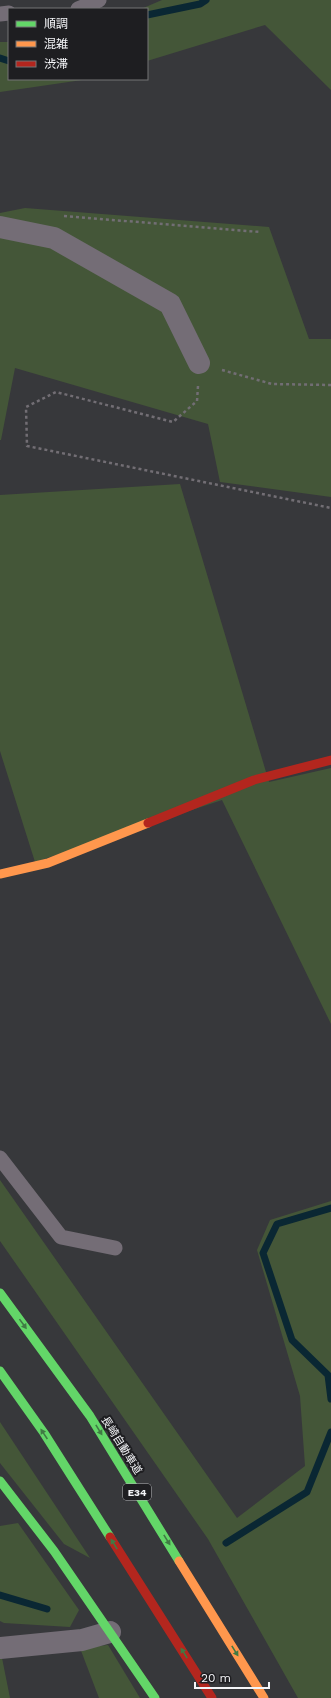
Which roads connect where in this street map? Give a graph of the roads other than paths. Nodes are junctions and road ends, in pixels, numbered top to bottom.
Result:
1 (99, 0) edge
2 (80, 8) edge
3 (0, 227) edge
4 (199, 363) road end
5 (331, 760) edge
6 (0, 874) edge
7 (0, 1158) edge
8 (115, 1248) dead end
9 (0, 1293) edge
10 (0, 1371) edge
11 (0, 1481) edge
12 (110, 1632) junction
13 (0, 1648) edge
14 (155, 1698) edge
15 (212, 1698) edge
16 (264, 1698) edge

1 - 2 lane
3 - 4 street
5 - 6 main road
7 - 8 lane
9 -> 16 main road, 長崎自動車道 / E34
15 -> 10 main road
11 - 12 main road
12 - 13 street
12 - 14 main road

